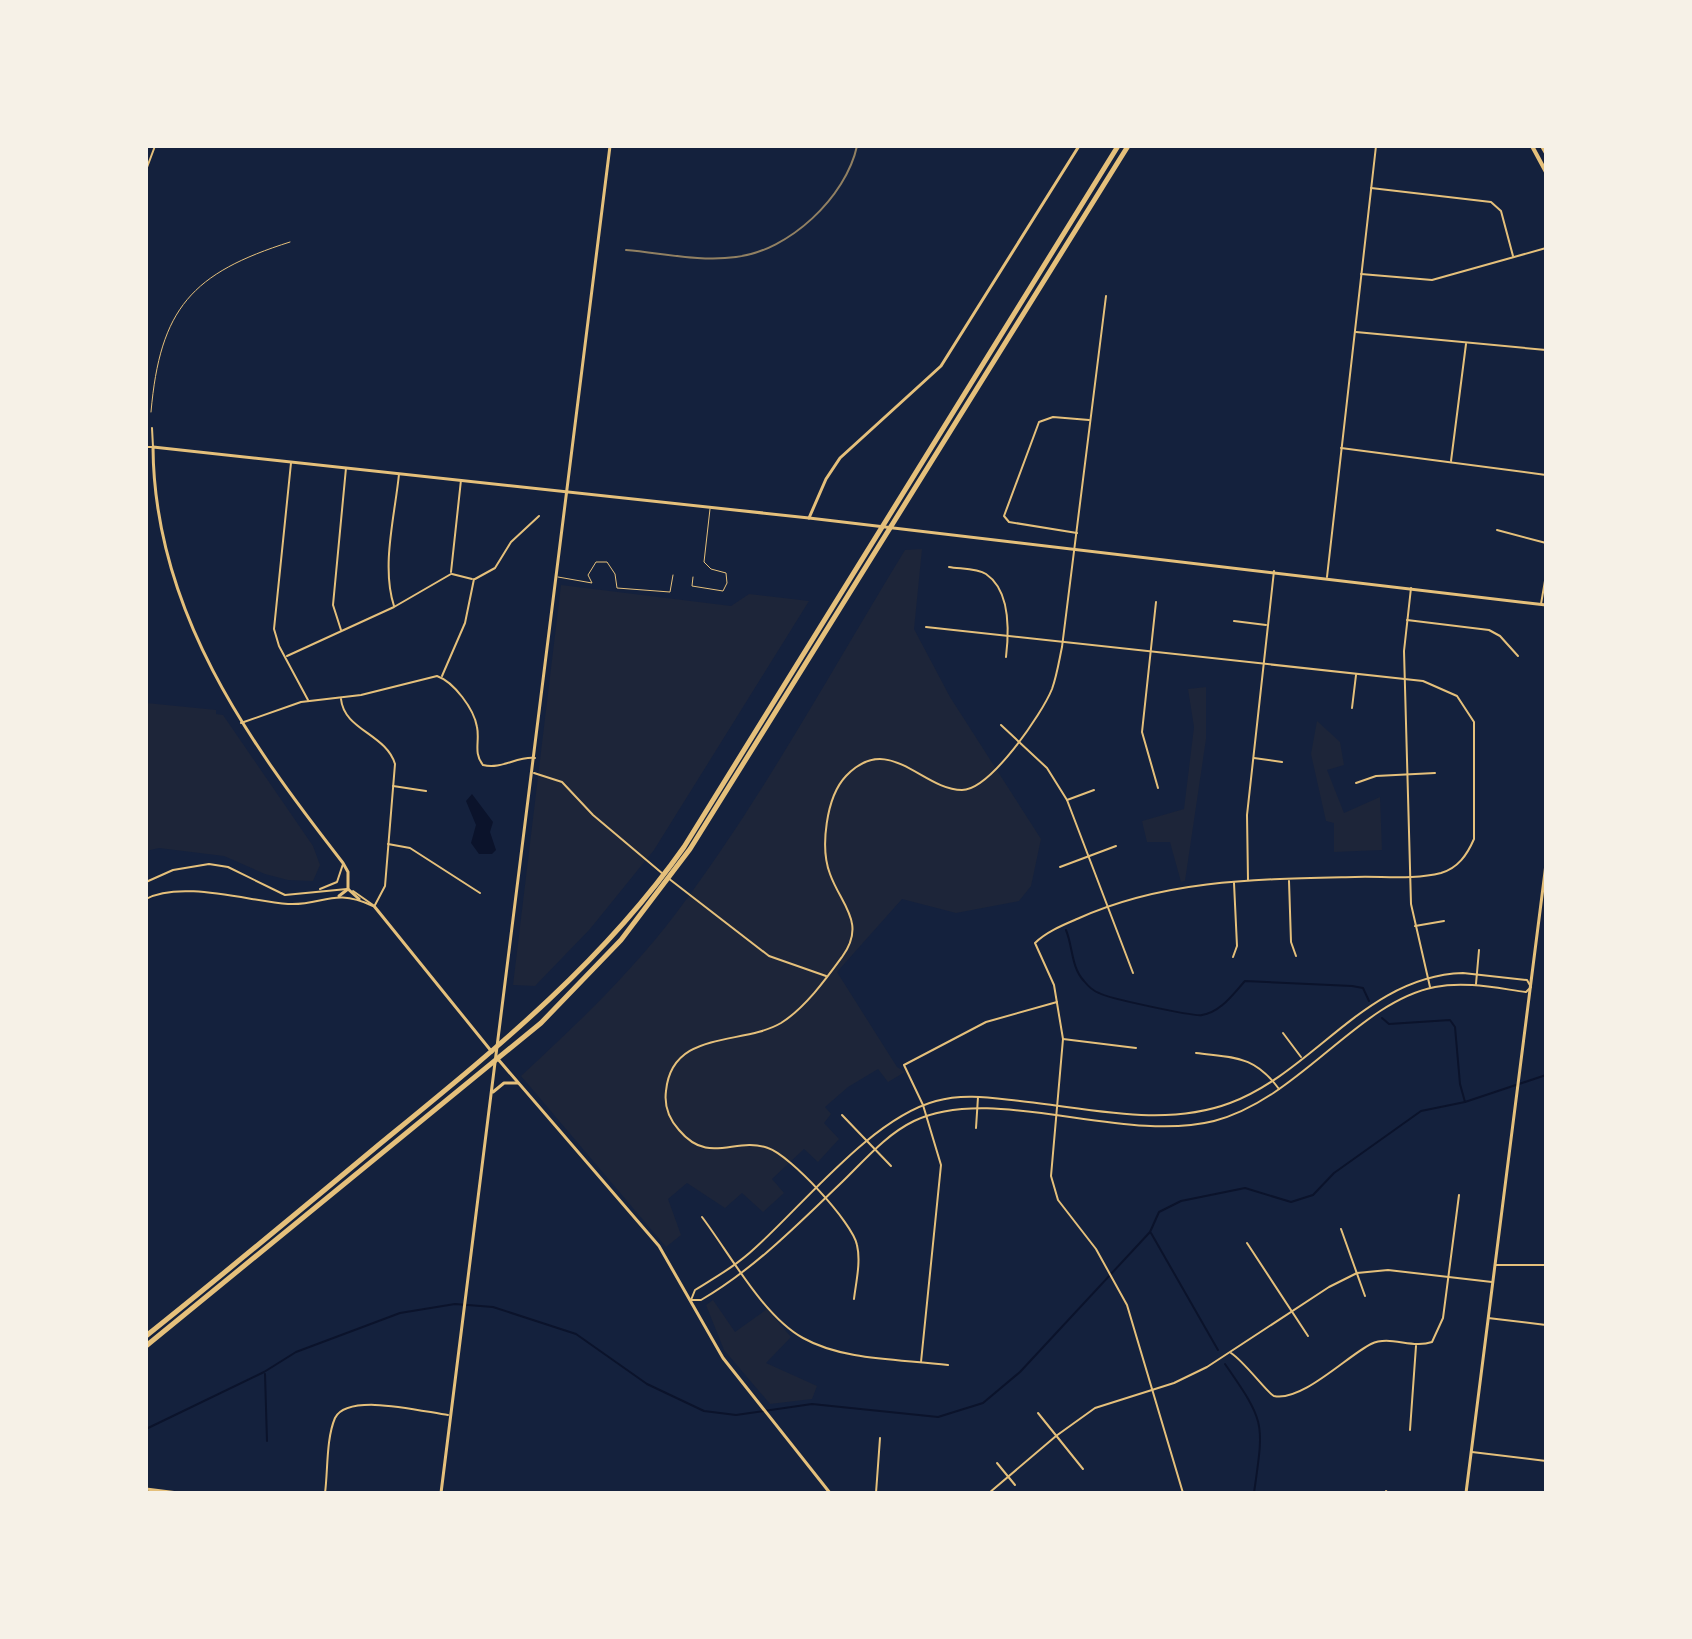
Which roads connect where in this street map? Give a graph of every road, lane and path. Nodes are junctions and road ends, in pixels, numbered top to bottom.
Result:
1 (155, 146) edge
2 (610, 146) edge
3 (1079, 146) edge
4 (1118, 146) edge
5 (1130, 146) edge
6 (1376, 146) edge
7 (1532, 146) edge
8 (1542, 146) edge
9 (1546, 153) edge
10 (146, 170) edge
11 (1546, 172) edge
12 (1370, 188) junction
13 (290, 242) dead end
14 (1546, 248) edge
15 (1513, 257) junction
16 (1361, 274) junction
17 (1106, 296) dead end
18 (1354, 332) junction
19 (1466, 343) junction
20 (1546, 350) edge
21 (151, 412) dead end
22 (1091, 420) junction
23 (152, 428) dead end
24 (146, 447) edge
25 (153, 447) junction
26 (1341, 448) junction
27 (291, 462) junction
28 (1451, 462) junction
29 (346, 468) junction
30 (399, 473) junction
31 (1546, 475) edge
32 (461, 480) junction
33 (569, 492) junction
34 (711, 507) junction
35 (539, 516) dead end
36 (809, 518) junction
37 (1497, 530) dead end
38 (1078, 533) junction
39 (1546, 543) edge
40 (1077, 548) junction
41 (949, 567) dead end
42 (1274, 571) junction
43 (451, 574) junction
44 (673, 575) dead end
45 (1546, 575) edge
46 (558, 577) junction
47 (693, 577) dead end
48 (1327, 578) junction
49 (474, 579) junction
50 (1411, 588) junction
51 (1156, 602) dead end
52 (1544, 604) edge
53 (394, 607) junction
54 (1407, 620) junction
55 (1234, 621) dead end
56 (1268, 625) junction
57 (926, 627) dead end
58 (342, 631) junction
59 (1008, 636) junction
60 (1063, 642) junction
61 (1151, 652) junction
62 (1518, 656) dead end
63 (286, 657) junction
64 (1006, 657) dead end
65 (1263, 664) junction
66 (1356, 674) junction
67 (442, 677) junction
68 (1405, 679) junction
69 (341, 699) junction
70 (309, 701) junction
71 (1352, 708) dead end
72 (241, 723) junction
73 (1001, 725) dead end
74 (1018, 741) junction
75 (535, 758) junction
76 (1253, 758) junction
77 (1282, 762) dead end
78 (534, 773) junction
79 (1435, 773) dead end
80 (1407, 774) junction
81 (1356, 783) dead end
82 (392, 786) junction
83 (1158, 788) dead end
84 (1094, 790) dead end
85 (426, 791) dead end
86 (1067, 800) junction
87 (387, 844) junction
88 (1116, 846) dead end
89 (1087, 856) junction
90 (343, 863) junction
91 (1546, 864) edge
92 (1060, 867) dead end
93 (1410, 876) junction
94 (1289, 880) junction
95 (1234, 881) junction
96 (1248, 881) junction
97 (146, 882) edge
98 (348, 889) junction
99 (316, 891) junction
100 (480, 893) dead end
101 (339, 896) junction
102 (146, 899) edge
103 (359, 899) junction
104 (374, 906) junction
105 (1107, 906) junction
106 (1444, 921) dead end
107 (1414, 927) junction
108 (1537, 930) junction
109 (1545, 931) edge
110 (1479, 950) dead end
111 (1296, 956) dead end
112 (1233, 957) dead end
113 (1133, 973) dead end
114 (1477, 974) junction
115 (826, 976) junction
116 (1427, 977) junction
117 (1476, 985) junction
118 (1531, 987) junction
119 (1430, 988) junction
120 (1058, 1002) junction
121 (1283, 1033) dead end
122 (1063, 1039) junction
123 (1136, 1048) dead end
124 (1196, 1053) dead end
125 (497, 1058) junction
126 (1302, 1058) junction
127 (1273, 1080) junction
128 (521, 1084) junction
129 (1279, 1090) junction
130 (493, 1092) junction
131 (978, 1096) junction
132 (923, 1105) junction
133 (1058, 1105) junction
134 (977, 1108) junction
135 (842, 1115) dead end
136 (927, 1116) junction
137 (1057, 1117) junction
138 (976, 1128) dead end
139 (868, 1142) junction
140 (876, 1150) junction
141 (891, 1166) dead end
142 (816, 1190) junction
143 (1459, 1195) dead end
144 (824, 1199) junction
145 (702, 1217) dead end
146 (1341, 1229) dead end
147 (1247, 1243) dead end
148 (737, 1263) junction
149 (1495, 1265) junction
150 (1546, 1265) edge
151 (1359, 1272) junction
152 (744, 1273) junction
153 (1448, 1277) junction
154 (1493, 1282) junction
155 (1365, 1296) dead end
156 (854, 1299) dead end
157 (691, 1300) junction
158 (1292, 1311) junction
159 (1488, 1318) junction
160 (1546, 1325) edge
161 (146, 1336) edge
162 (1308, 1336) dead end
163 (1416, 1345) junction
164 (146, 1346) edge
165 (1230, 1353) junction
166 (921, 1362) junction
167 (948, 1365) dead end
168 (1152, 1389) junction
169 (1038, 1413) dead end
170 (451, 1415) junction
171 (1410, 1430) dead end
172 (1056, 1436) junction
173 (880, 1438) dead end
174 (1471, 1452) junction
175 (1546, 1461) edge
176 (997, 1463) dead end
177 (1083, 1469) dead end
178 (1009, 1476) junction
179 (1015, 1485) dead end
180 (146, 1489) edge
181 (178, 1493) edge
182 (325, 1493) edge
183 (441, 1493) edge
184 (830, 1493) edge
185 (876, 1493) edge
186 (989, 1493) edge
187 (1183, 1493) edge
188 (1466, 1493) edge

1 - 10 street
2 - 33 street
3 - 36 street
4 - 161 highway
5 - 164 highway
6 - 12 street
7 - 11 main road
8 - 9 main road
12 - 15 street
12 - 16 street
13 - 21 lane
14 - 15 street
15 - 16 street
16 - 18 street
17 - 22 street
18 - 19 street
18 - 26 street
19 - 20 street
19 - 28 street
22 - 38 street
22 - 38 street
23 - 25 street
24 - 25 street
25 - 27 street
25 - 72 street
26 - 28 street
26 - 48 street
27 - 29 street
27 - 63 street
28 - 31 street
29 - 30 street
29 - 58 street
30 - 32 street
30 - 53 street
32 - 33 street
32 - 43 street
33 - 34 street
33 - 46 street
34 - 36 street
34 - 47 lane
35 - 49 street
36 - 40 street
37 - 39 street
38 - 40 street
40 - 42 street
40 - 60 street
41 - 59 street
42 - 48 street
42 - 56 street
43 - 49 street
43 - 53 street
44 - 46 lane
45 - 52 street
46 - 75 street
48 - 50 street
49 - 67 street
50 - 52 street
50 - 54 street
51 - 61 street
53 - 58 street
54 - 62 street
54 - 68 street
55 - 56 street
56 - 65 street
57 - 59 street
58 - 63 street
59 - 60 street
59 - 64 street
60 - 61 street
60 - 74 street
61 - 65 street
61 - 83 street
63 - 70 street
65 - 66 street
65 - 76 street
66 - 68 street
66 - 71 street
67 - 69 street
67 - 75 street
68 - 80 street
68 - 93 street
69 - 70 street
69 - 82 street
70 - 72 street
72 - 90 street
73 - 74 street
74 - 86 street
74 - 115 street
75 - 78 street
76 - 77 street
76 - 96 street
78 - 115 street
78 - 125 street
79 - 80 street
80 - 81 street
80 - 93 street
82 - 85 street
82 - 87 street
84 - 86 street
86 - 89 street
87 - 100 street
87 - 104 street
88 - 89 street
89 - 92 street
89 - 105 street
90 - 98 street
90 - 99 street
91 - 108 street
93 - 94 street
93 - 107 street
94 - 96 street
94 - 111 street
95 - 96 street
95 - 105 street
95 - 112 street
97 - 99 street
98 - 99 street
98 - 101 street
98 - 103 street
98 - 104 street
101 - 102 street
101 - 103 street
103 - 104 street
104 - 125 street
105 - 113 street
105 - 120 street
106 - 107 street
107 - 116 street
108 - 109 street
108 - 118 street
110 - 114 street
114 - 116 street
114 - 117 street
114 - 118 street
115 - 142 street
116 - 119 street
116 - 126 street
117 - 118 street
117 - 119 street
118 - 149 street
119 - 129 street
120 - 122 street
120 - 132 street
121 - 126 street
122 - 123 street
122 - 133 street
124 - 127 street
125 - 128 street
125 - 130 street
126 - 127 street
127 - 129 street
127 - 133 street
128 - 130 street
128 - 157 street
129 - 137 street
130 - 170 street
131 - 132 street
131 - 133 street
131 - 134 street
132 - 136 street
132 - 139 street
133 - 137 street
134 - 136 street
134 - 137 street
134 - 138 street
135 - 139 street
136 - 140 street
136 - 166 street
137 - 168 street
139 - 140 street
139 - 142 street
140 - 141 street
140 - 144 street
142 - 144 street
142 - 148 street
143 - 153 street
144 - 152 street
144 - 156 street
145 - 148 street
146 - 151 street
147 - 158 street
148 - 152 street
148 - 157 street
149 - 150 street
149 - 154 street
151 - 153 street
151 - 155 street
151 - 158 street
152 - 157 street
152 - 166 street
153 - 154 street
153 - 163 street
154 - 159 street
157 - 184 street
158 - 162 street
158 - 165 street
159 - 160 street
159 - 174 street
163 - 165 street
163 - 171 street
165 - 168 street
166 - 167 street
168 - 172 street
168 - 187 street
169 - 172 street
170 - 182 street
170 - 183 street
172 - 177 street
172 - 178 street
173 - 185 street
174 - 175 street
174 - 188 street
176 - 178 street
178 - 179 street
178 - 186 street
180 - 181 street

